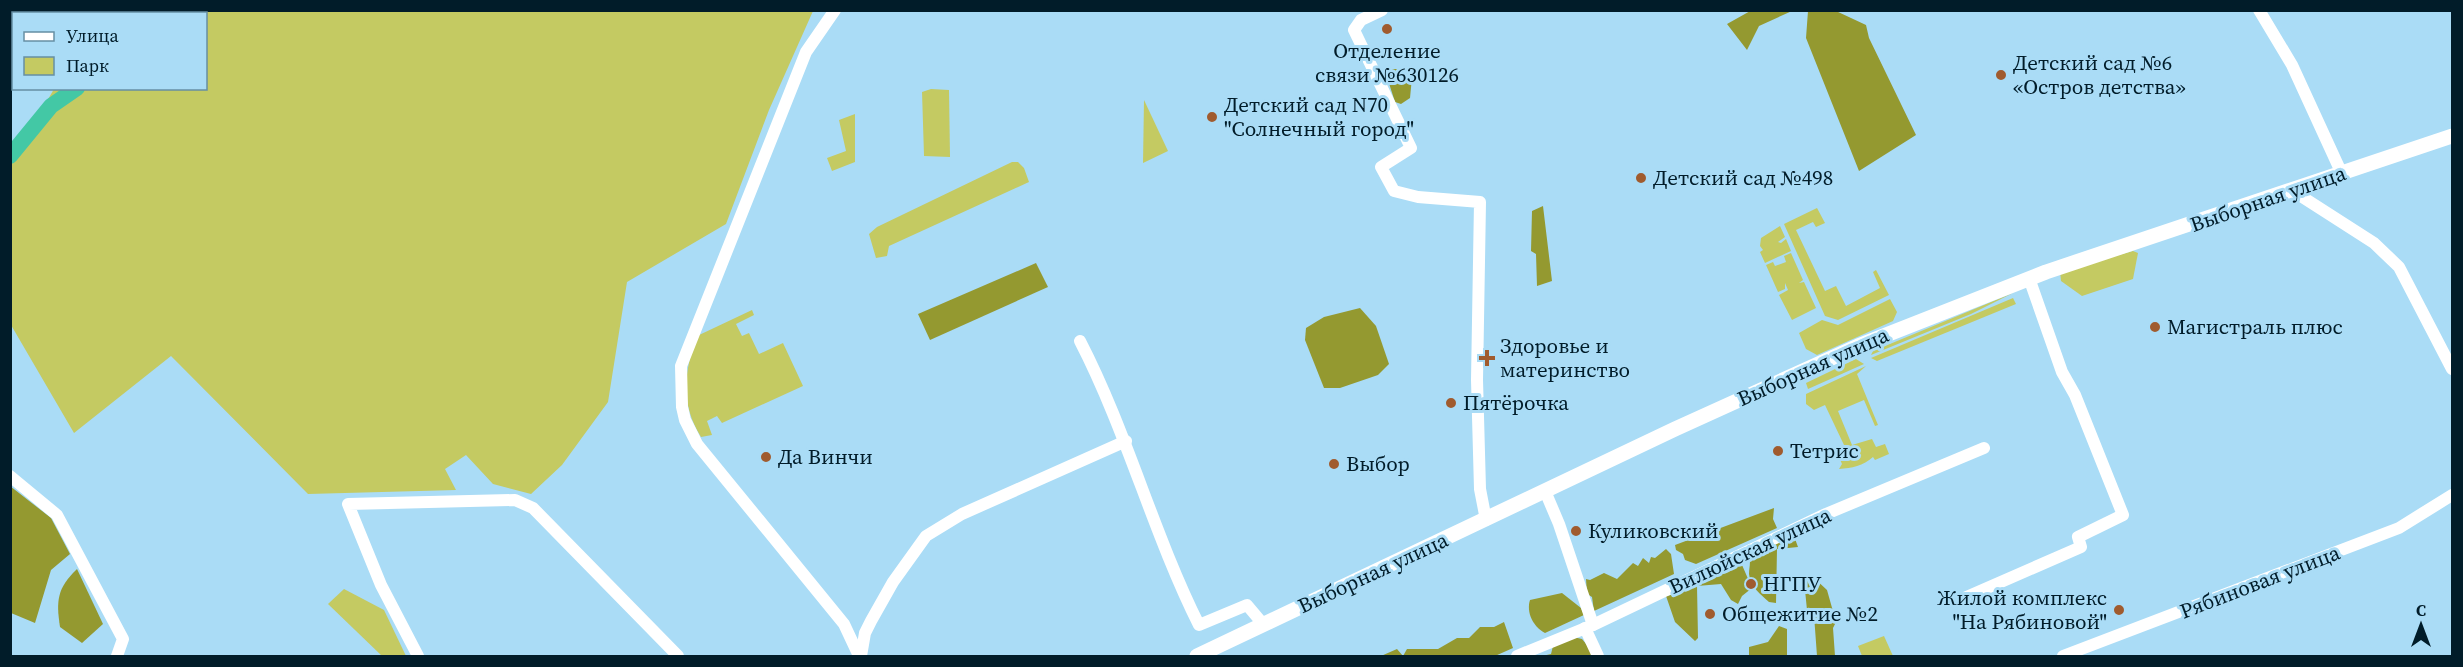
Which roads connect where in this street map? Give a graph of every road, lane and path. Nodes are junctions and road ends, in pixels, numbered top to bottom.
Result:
1 (835, 10) edge
2 (1382, 10) edge
3 (2259, 10) edge
4 (2452, 136) edge
5 (2342, 174) junction
6 (2293, 191) junction
7 (2029, 278) junction
8 (1080, 341) dead end
9 (2452, 369) edge
10 (1126, 441) junction
11 (1984, 448) dead end
12 (10, 476) edge
13 (1545, 491) junction
14 (2452, 495) edge
15 (1486, 520) junction
16 (1962, 599) dead end
17 (1263, 624) junction
18 (1589, 627) junction
19 (2068, 656) edge
20 (117, 657) edge
21 (418, 657) edge
22 (678, 657) edge
23 (860, 657) edge
24 (1197, 657) edge
25 (1516, 657) edge
26 (1598, 657) edge

1 - 23 street
2 - 15 street
3 - 5 street
4 - 5 main road, Выборная улица
5 - 6 main road, Выборная улица
6 - 7 main road, Выборная улица
6 - 9 street
7 - 13 main road, Выборная улица
7 - 16 street
8 - 10 street
10 - 17 street
10 - 23 street
11 - 18 street, Вилюйская улица
12 - 20 street
13 - 15 main road, Выборная улица
13 - 18 street
14 - 19 street, Рябиновая улица
15 - 17 main road, Выборная улица
17 - 24 main road, Выборная улица
18 - 25 street, Вилюйская улица
18 - 26 street
21 - 22 street

